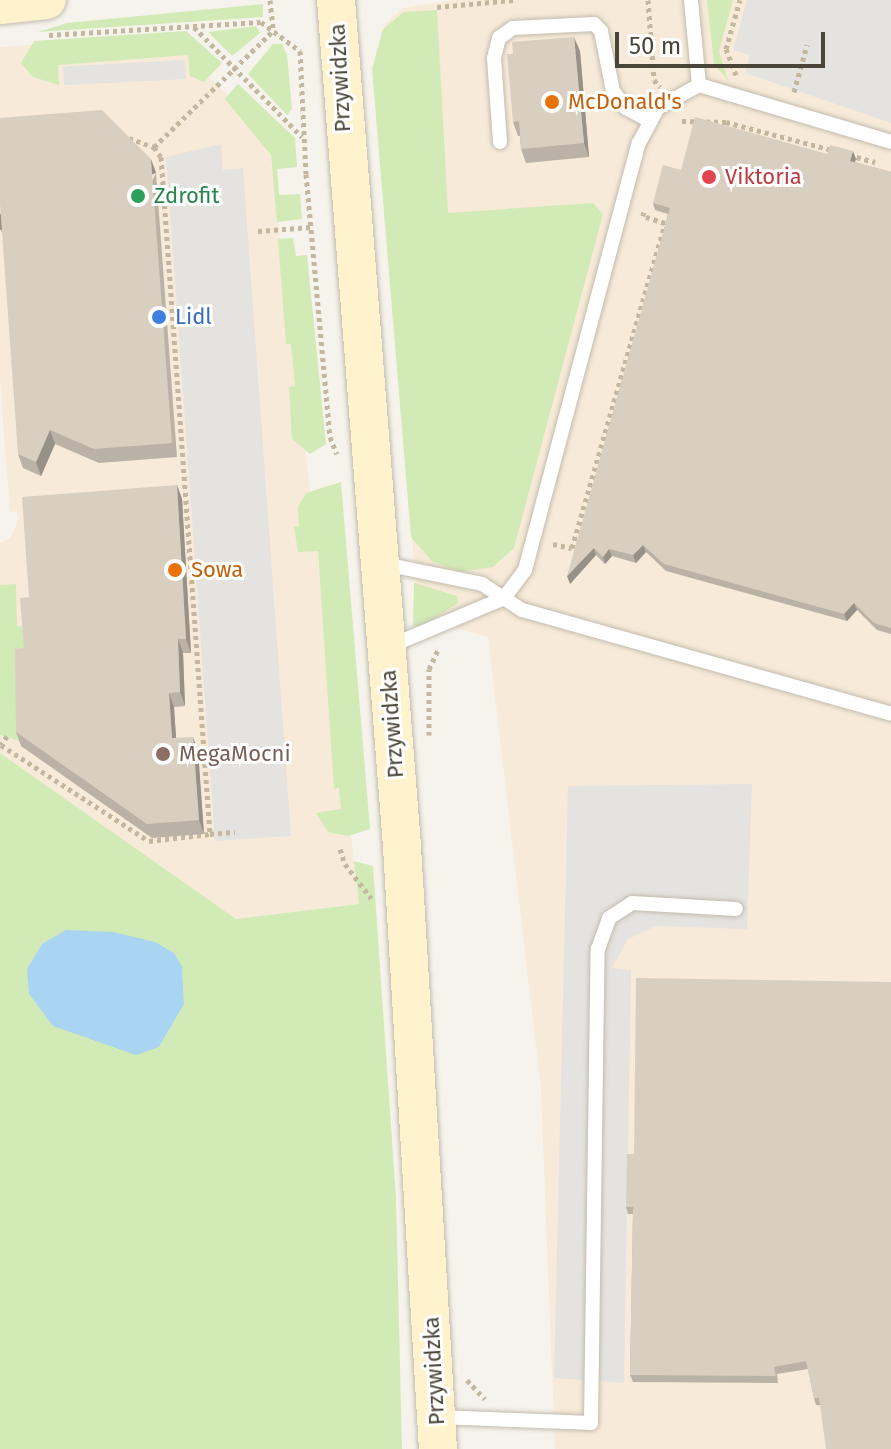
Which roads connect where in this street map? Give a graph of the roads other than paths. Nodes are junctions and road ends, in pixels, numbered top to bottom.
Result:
1 (336, 0) edge
2 (691, 0) edge
3 (0, 5) edge
4 (41, 18) edge
5 (699, 85) junction
6 (647, 119) junction
7 (500, 142) dead end
8 (891, 142) edge
9 (379, 563) junction
10 (504, 598) junction
11 (386, 647) junction
12 (891, 714) edge
13 (736, 909) dead end
14 (438, 1433) edge

1 - 9 street, Przywidzka
2 - 5 lane
3 - 4 street
5 - 6 lane
5 - 8 lane
6 - 7 lane
6 - 10 lane
9 - 10 lane
9 - 11 street, Przywidzka
10 - 11 lane
10 - 12 lane
11 - 14 street, Przywidzka
13 - 14 lane

